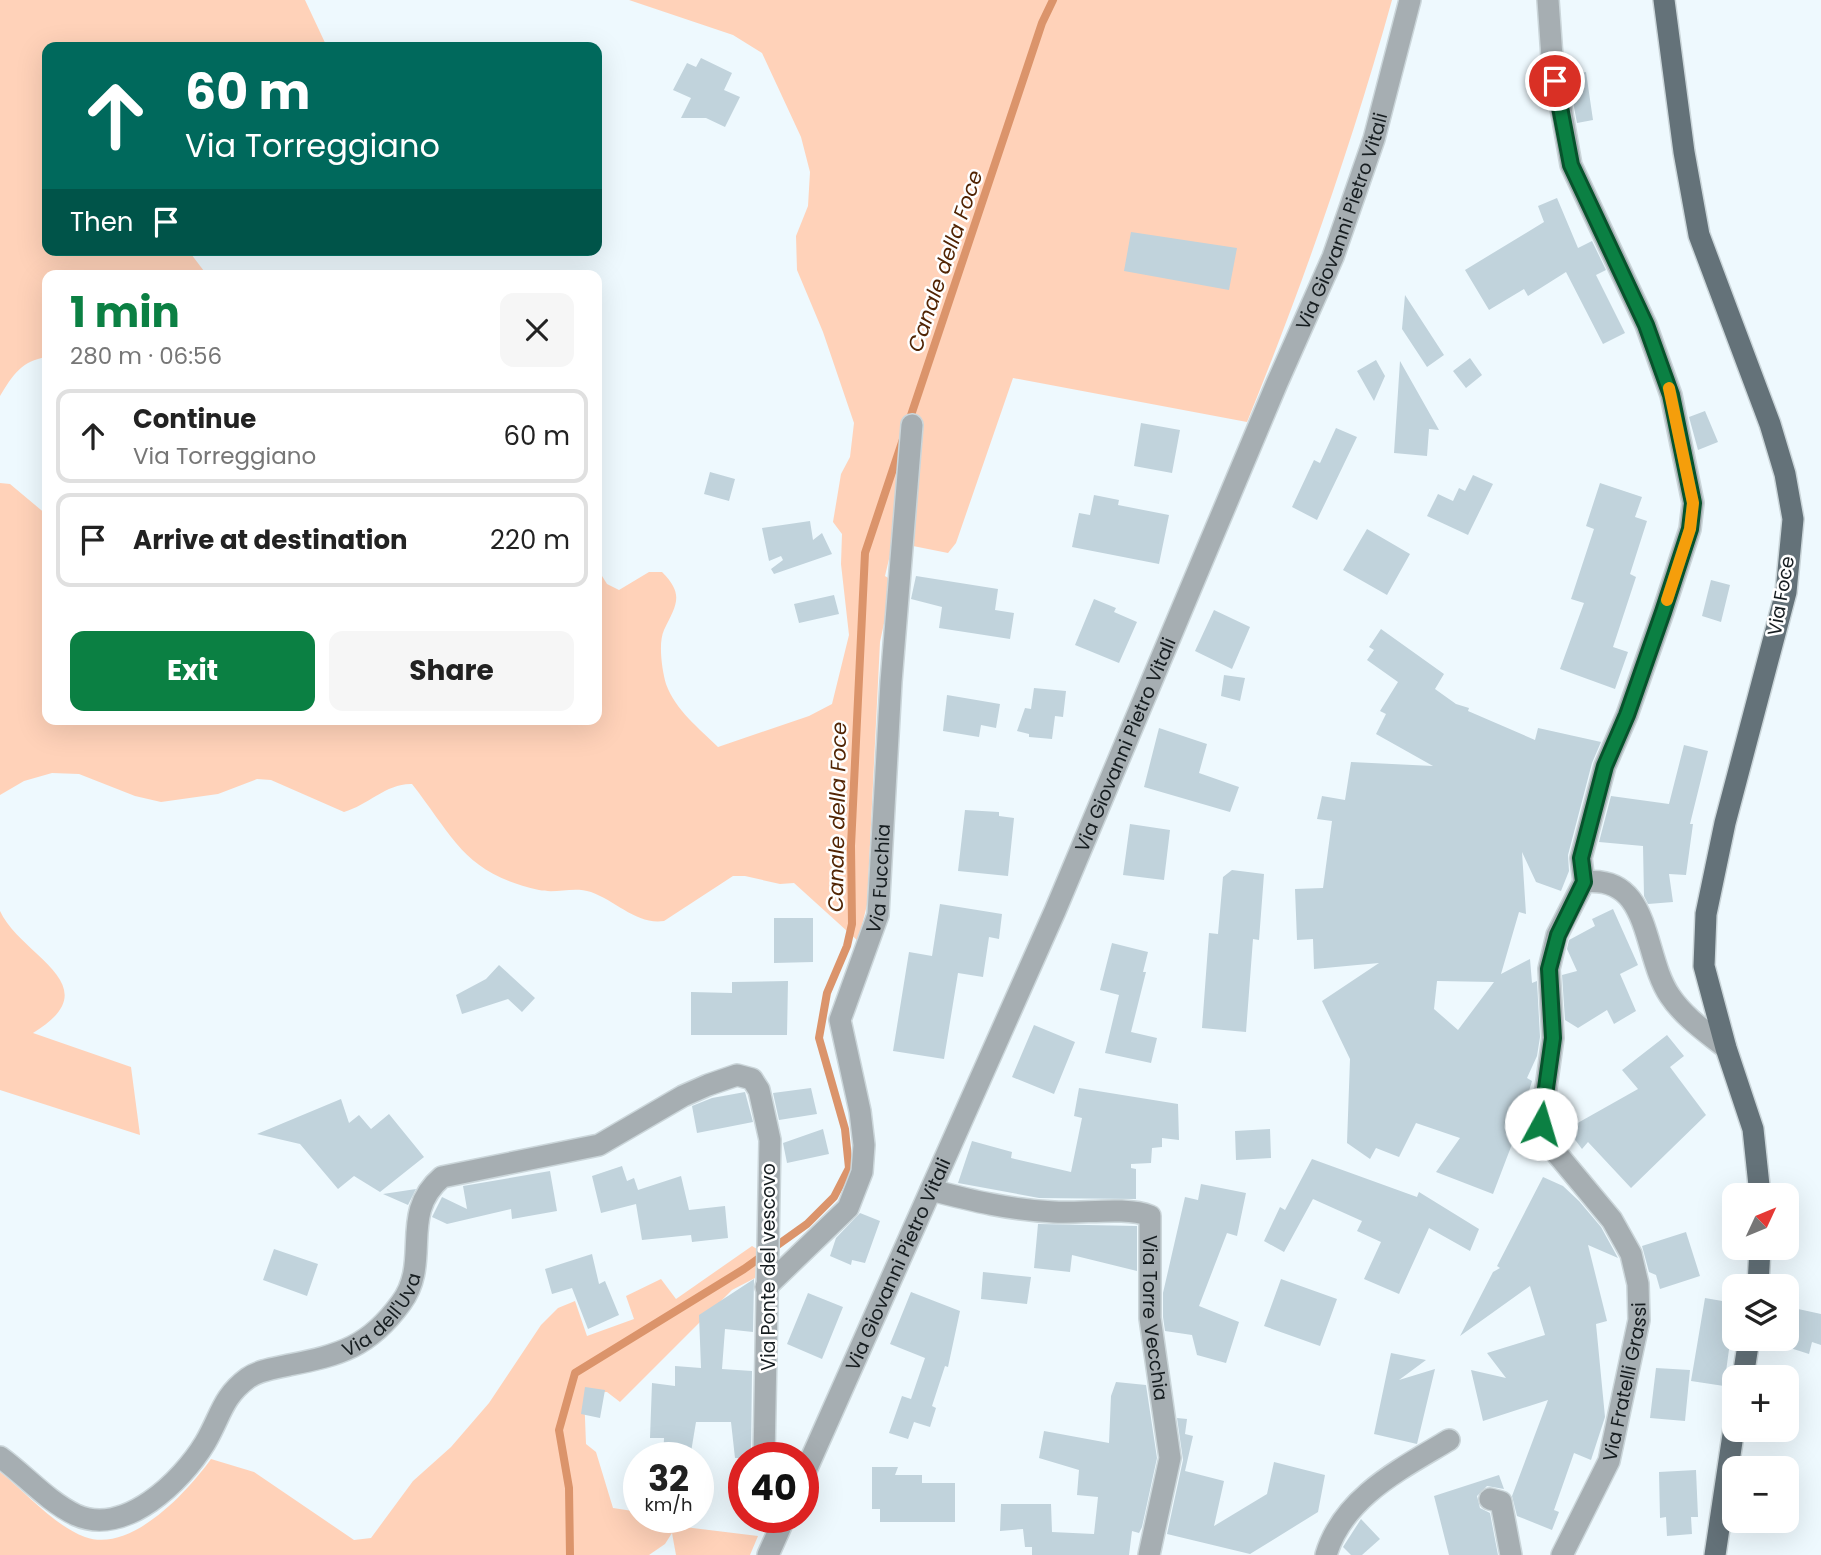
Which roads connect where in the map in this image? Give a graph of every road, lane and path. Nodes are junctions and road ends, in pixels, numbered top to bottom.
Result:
1 (1410, 0) edge
2 (1548, 0) edge
3 (1664, 0) edge
4 (912, 425) dead end
5 (1584, 882) junction
6 (1726, 1048) junction
7 (752, 1079) joint
8 (1759, 1183) edge
9 (931, 1190) junction
10 (766, 1282) junction
11 (1449, 1440) dead end
12 (764, 1442) edge
13 (819, 1442) edge
14 (1732, 1442) edge
15 (0, 1457) edge
16 (1490, 1499) dead end
17 (769, 1533) edge
18 (779, 1533) edge
19 (770, 1554) edge
20 (1149, 1555) edge
21 (1326, 1555) edge
22 (1511, 1555) edge
23 (1562, 1555) edge
24 (1715, 1555) edge

1 - 9 street, Via Giovanni Pietro Vitali
2 - 5 street
3 - 6 main road, Via Foce
4 - 10 street, Via Fucchia
5 - 6 street
5 - 23 street, Via Fratelli Grassi
6 - 8 main road, Via Foce
7 - 10 street, Via Ponte del vescovo
7 - 15 street, Via dell'Uva
9 - 13 street, Via Giovanni Pietro Vitali
9 - 20 street, Via Torre Vecchia
10 - 12 street, Via Ponte del vescovo
11 - 21 street
14 - 24 main road
16 - 22 street
17 - 19 street
18 - 19 street

